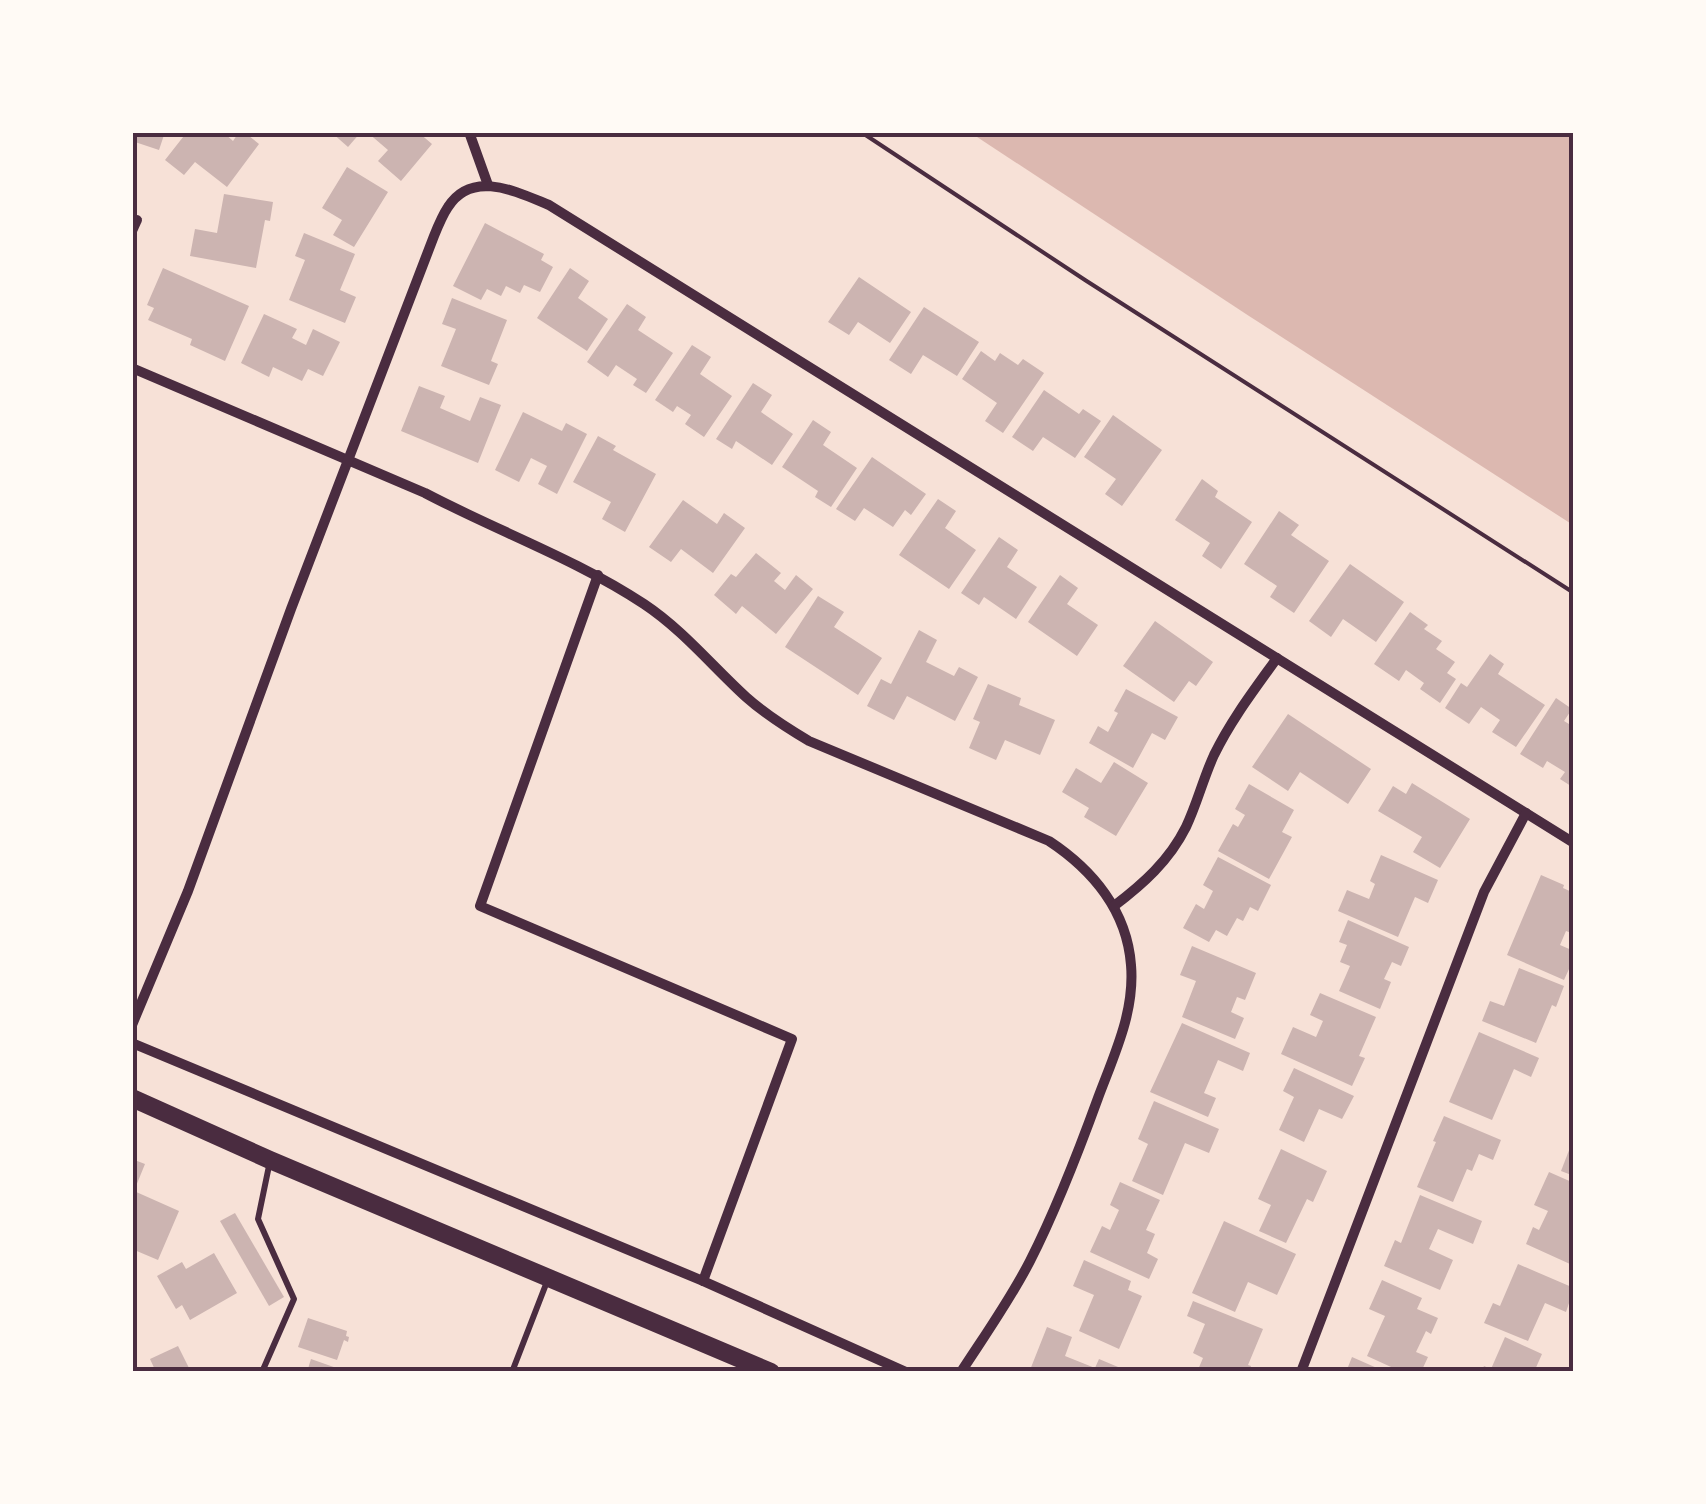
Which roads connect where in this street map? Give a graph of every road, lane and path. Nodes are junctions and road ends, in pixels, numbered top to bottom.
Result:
1 (469, 132) edge
2 (862, 132) edge
3 (488, 185) junction
4 (132, 368) edge
5 (350, 460) junction
6 (598, 575) junction
7 (1574, 593) edge
8 (1277, 658) junction
9 (1526, 813) junction
10 (1574, 843) edge
11 (1114, 906) junction
12 (132, 1025) edge
13 (132, 1042) edge
14 (132, 1098) edge
15 (270, 1160) junction
16 (549, 1278) junction
17 (703, 1282) junction
18 (262, 1372) edge
19 (512, 1372) edge
20 (771, 1372) edge
21 (906, 1372) edge
22 (961, 1372) edge
23 (1301, 1372) edge

1 - 3 street
2 - 7 path
3 - 5 street
3 - 8 street
4 - 5 street
5 - 6 street
5 - 12 street
6 - 11 street
6 - 17 street
8 - 9 street
8 - 11 street
9 - 10 street
9 - 23 street
11 - 22 street
13 - 17 street
14 - 15 main road
15 - 16 main road
15 - 18 lane
16 - 19 lane
16 - 20 main road
17 - 21 street

